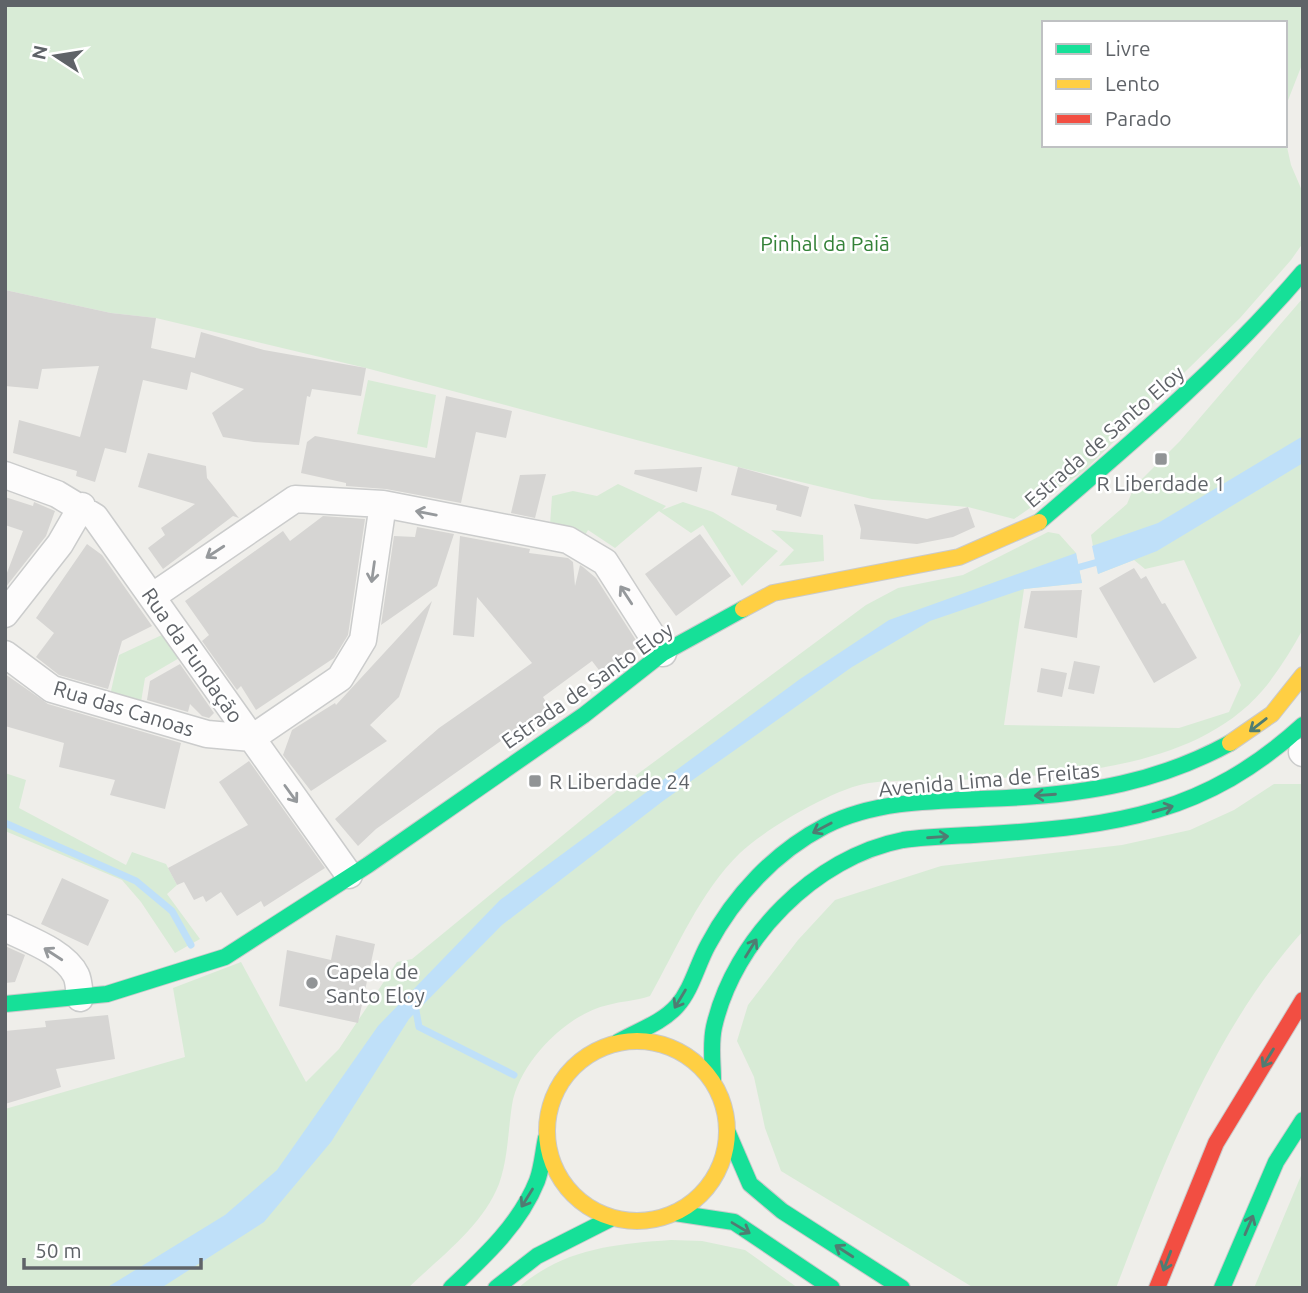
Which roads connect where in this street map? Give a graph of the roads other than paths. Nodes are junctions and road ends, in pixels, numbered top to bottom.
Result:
1 (1303, 272) edge
2 (5, 475) edge
3 (383, 504) junction
4 (82, 506) junction
5 (153, 596) junction
6 (5, 614) edge
7 (663, 653) junction
8 (5, 654) edge
9 (1303, 675) edge
10 (1303, 725) edge
11 (252, 738) junction
12 (349, 875) junction
13 (5, 928) edge
14 (80, 998) junction
15 (1303, 1000) edge
16 (5, 1004) edge
17 (618, 1042) junction
18 (713, 1081) junction
19 (1303, 1120) edge
20 (547, 1133) junction
21 (728, 1133) junction
22 (676, 1213) junction
23 (612, 1218) junction
24 (451, 1288) edge
25 (496, 1288) edge
26 (832, 1288) edge
27 (902, 1288) edge
28 (1157, 1288) edge
29 (1222, 1288) edge

1 - 7 main road, Estrada de Santo Eloy
2 - 4 street, Rua da Fundação
3 -> 5 street
7 -> 3 street
3 -> 11 street
4 - 5 street, Rua da Fundação
4 - 6 street
5 - 11 street, Rua da Fundação
7 - 12 main road, Estrada de Santo Eloy
8 - 11 street, Rua das Canoas
9 -> 17 main road, Avenida Lima de Freitas
18 -> 10 main road
11 -> 12 street, Rua da Fundação
12 - 14 main road, Estrada de Santo Eloy
14 -> 13 street
14 - 16 main road, Estrada de Santo Eloy
15 -> 28 main road
17 - 18 main road
17 - 20 main road
18 - 21 main road
29 -> 19 main road
20 - 23 main road
20 -> 24 main road
21 - 22 main road
27 -> 21 main road
22 - 23 main road
22 -> 26 main road
23 - 25 main road

